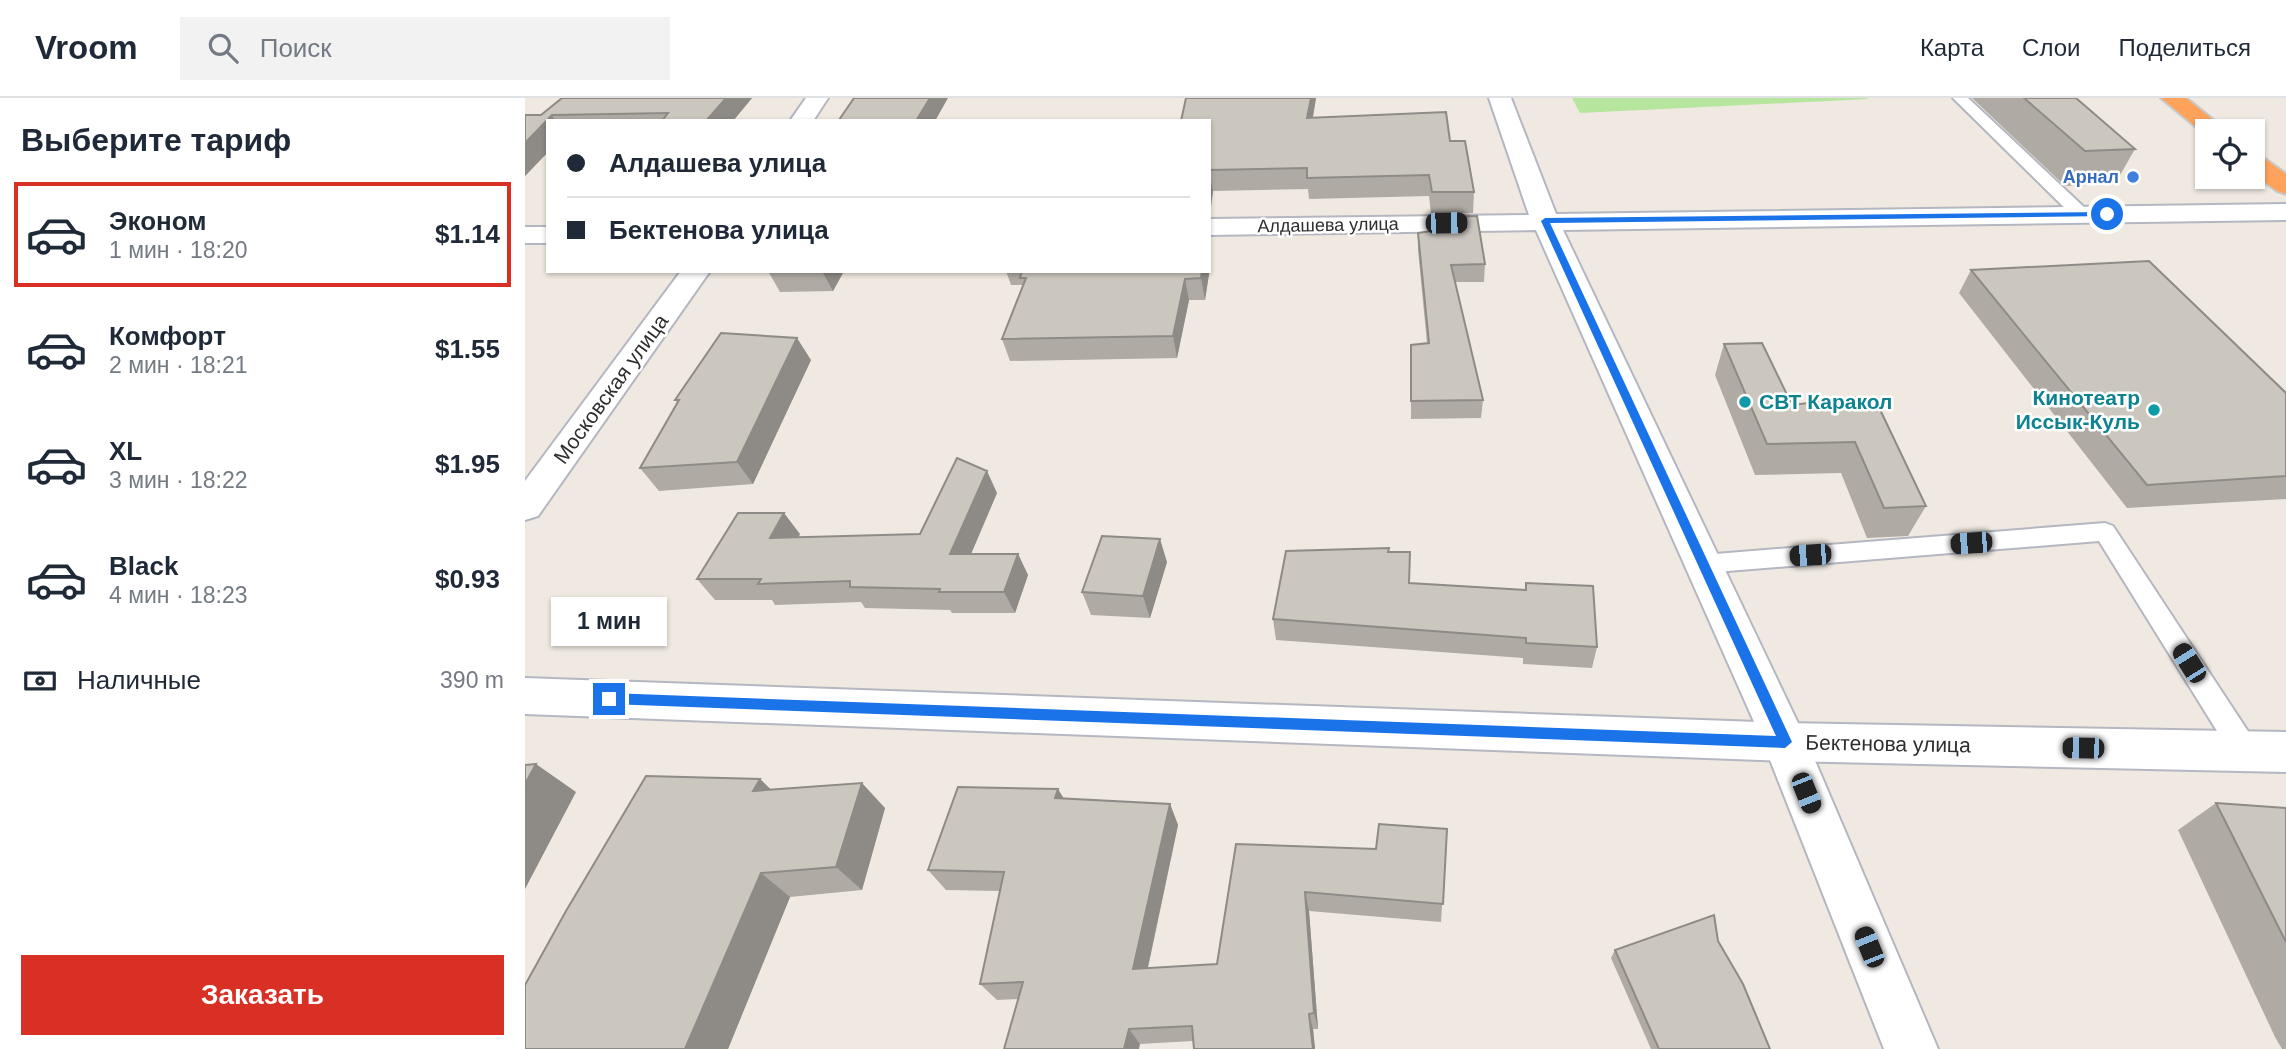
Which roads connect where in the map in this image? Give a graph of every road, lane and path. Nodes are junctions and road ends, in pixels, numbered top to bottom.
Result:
1 (817, 98) edge
2 (1500, 98) edge
3 (1960, 98) edge
4 (2172, 98) edge
5 (802, 119) edge
6 (2199, 119) edge
7 (2265, 171) edge
8 (2286, 186) edge
9 (2286, 212) edge
10 (2081, 215) junction
11 (1545, 221) junction
12 (1211, 227) edge
13 (525, 235) edge
14 (546, 235) edge
15 (696, 273) edge
16 (525, 507) edge
17 (1703, 564) junction
18 (525, 696) edge
19 (1785, 742) junction
20 (2265, 752) edge
21 (1911, 1049) edge

1 - 5 street
2 - 11 street
3 - 10 lane
4 - 6 highway
7 - 8 highway
9 - 10 street, Алдашева улица
10 - 11 street, Алдашева улица
11 - 12 street, Алдашева улица
11 - 17 street
13 - 14 street
15 - 16 street, Московская улица
17 - 19 street
17 - 20 lane
18 - 19 street, Бектенова улица
19 - 20 street, Бектенова улица
19 - 21 street

